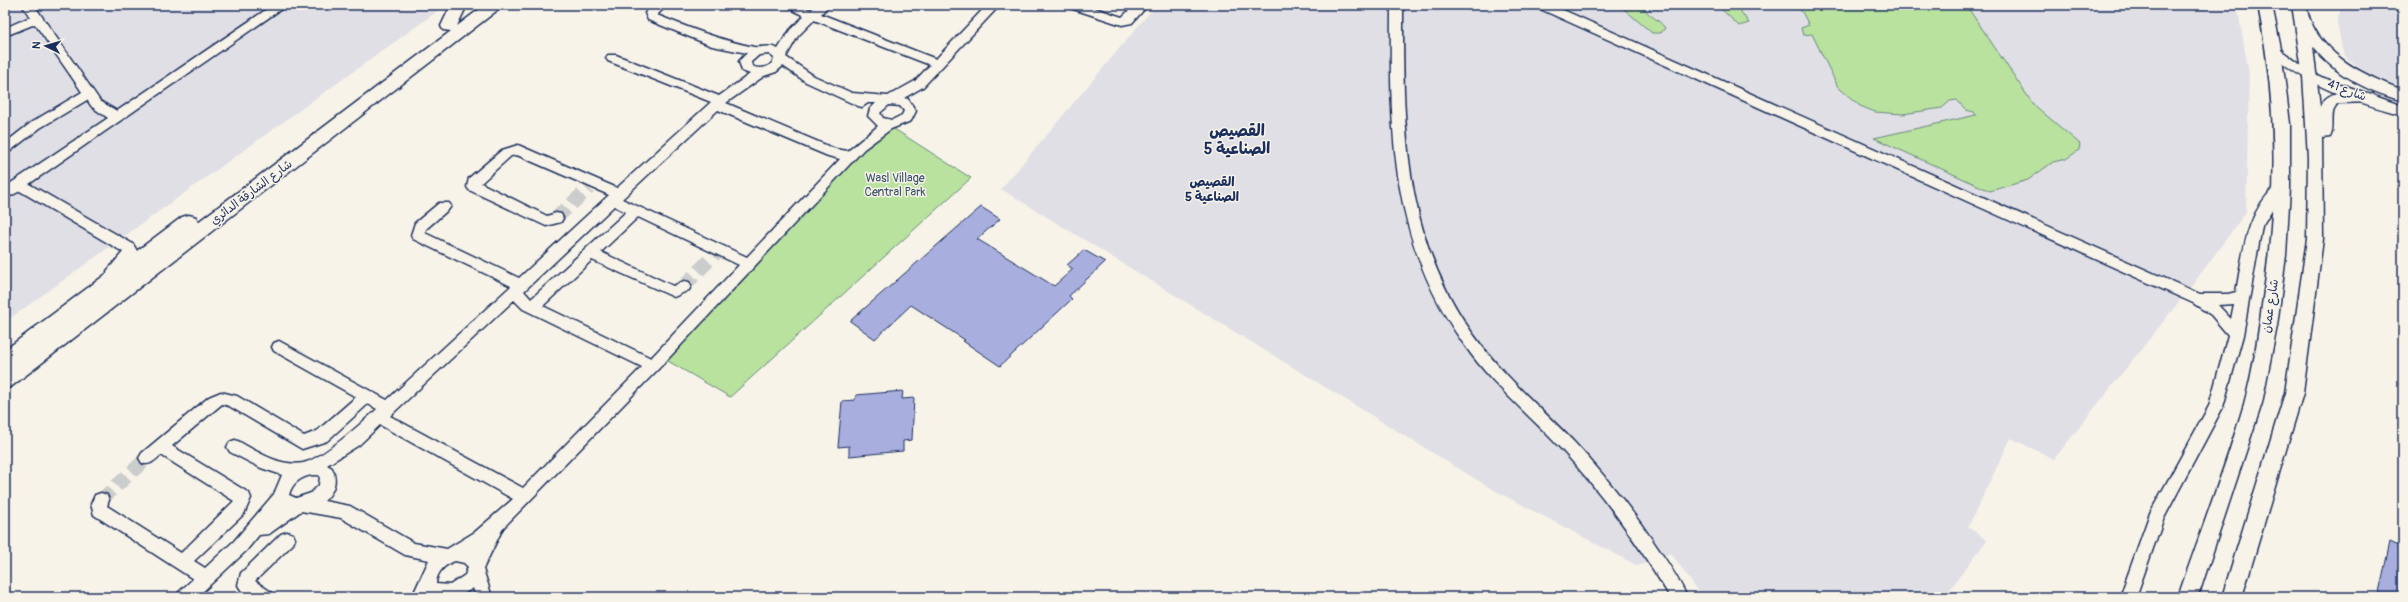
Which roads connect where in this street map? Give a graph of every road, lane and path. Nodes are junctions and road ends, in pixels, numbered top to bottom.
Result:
1 (28, 5) edge
2 (280, 5) edge
3 (460, 5) edge
4 (477, 5) edge
5 (496, 5) edge
6 (661, 5) edge
7 (823, 5) edge
8 (994, 5) edge
9 (1074, 5) edge
10 (1142, 5) edge
11 (1397, 5) edge
12 (1542, 5) edge
13 (2265, 5) edge
14 (2299, 5) edge
15 (2395, 5) edge
16 (2403, 8) edge
17 (797, 9) dead end
18 (812, 15) junction
19 (37, 19) junction
20 (2302, 21) junction
21 (801, 25) junction
22 (449, 26) junction
23 (5, 32) edge
24 (708, 39) junction
25 (2274, 49) junction
26 (762, 50) junction
27 (780, 57) junction
28 (612, 58) dead end
29 (746, 64) junction
30 (938, 64) junction
31 (2293, 66) junction
32 (2276, 71) junction
33 (763, 72) junction
34 (2309, 72) junction
35 (810, 80) junction
36 (919, 84) junction
37 (88, 94) junction
38 (2403, 96) edge
39 (854, 98) junction
40 (2368, 98) junction
41 (888, 101) junction
42 (2403, 102) edge
43 (718, 103) junction
44 (909, 107) junction
45 (2403, 111) edge
46 (118, 117) junction
47 (880, 120) junction
48 (5, 150) edge
49 (855, 151) junction
50 (2316, 157) junction
51 (2282, 188) junction
52 (10, 189) edge
53 (616, 197) junction
54 (444, 206) dead end
55 (636, 211) junction
56 (556, 218) dead end
57 (591, 253) junction
58 (749, 264) junction
59 (103, 286) junction
60 (684, 286) tunnel mouth
61 (518, 288) junction
62 (2243, 295) junction
63 (2198, 299) junction
64 (532, 307) junction
65 (2236, 335) junction
66 (279, 347) dead end
67 (5, 360) edge
68 (653, 365) junction
69 (5, 380) edge
70 (368, 396) junction
71 (384, 413) junction
72 (354, 440) junction
73 (160, 447) junction
74 (235, 447) dead end
75 (147, 458) tunnel mouth
76 (261, 463) junction
77 (306, 469) junction
78 (328, 481) junction
79 (281, 495) junction
80 (524, 497) junction
81 (101, 500) dead end
82 (300, 505) junction
83 (344, 510) junction
84 (504, 518) junction
85 (287, 539) dead end
86 (240, 546) junction
87 (411, 550) junction
88 (451, 555) junction
89 (2201, 559) junction
90 (182, 562) junction
91 (476, 568) junction
92 (206, 578) junction
93 (427, 580) junction
94 (449, 596) edge
95 (186, 597) edge
96 (265, 597) edge
97 (420, 597) edge
98 (484, 597) edge
99 (1679, 597) edge
100 (2128, 597) edge
101 (2188, 597) edge
102 (2198, 597) edge
103 (2232, 597) edge

1 - 19 street
2 - 46 street
3 - 22 highway
4 - 22 highway, شارع الشارقة الدائري
5 - 69 highway, شارع الشارقة الدائري
6 - 24 street
7 - 18 street
8 - 30 street
9 - 10 street
11 - 99 street
12 - 63 street
13 - 25 main road, شارع عمان
14 - 20 main road
15 - 16 street
17 - 18 street
18 - 21 street
18 - 30 street
19 - 23 street
19 - 37 street
20 - 34 main road
20 - 38 main road
21 - 26 street
21 - 27 street
22 - 59 highway, شارع الشارقة الدائري
24 - 26 street
24 - 29 street
25 - 31 street
25 - 32 main road, شارع عمان
26 - 27 street
26 - 29 street
27 - 33 street
27 - 35 street
28 - 43 street
29 - 33 street
29 - 43 street
30 - 36 street
31 - 32 street, شارع 41
31 - 34 street, شارع 41
32 - 51 main road, شارع عمان
33 - 35 street
33 - 43 street
34 - 40 street, شارع 41
34 - 42 street, شارع 41
34 - 50 main road
35 - 39 street
36 - 41 street
36 - 44 street
37 - 46 street
37 - 48 street
39 - 41 street
39 - 47 street
40 - 45 street, شارع 41
40 - 50 main road
41 - 44 street
41 - 47 street
43 - 49 street
43 - 53 street
44 - 47 street
46 - 52 street
47 - 49 street
49 - 58 street
50 - 103 main road
51 - 62 street
51 - 89 main road, شارع عمان
52 - 59 street
53 - 55 street
53 - 56 street
53 - 61 street
54 - 61 street
55 - 57 street
55 - 58 street
57 - 60 street
57 - 64 street
58 - 68 street
59 - 67 highway, شارع الشارقة الدائري
61 - 64 street
61 - 71 street
62 - 63 street
62 - 65 street
63 - 65 street
64 - 68 street
65 - 100 street
66 - 70 street
68 - 80 street
70 - 71 street
70 - 73 street
71 - 72 street
71 - 80 street
72 - 77 street
72 - 78 street
73 - 75 street
73 - 90 street
74 - 76 street
76 - 77 street
76 - 79 street
77 - 78 street
77 - 79 street
78 - 82 street
78 - 83 street
79 - 82 street
79 - 86 street
80 - 84 street
81 - 90 street
82 - 83 street
82 - 86 street
83 - 87 street
84 - 88 street
84 - 91 street
85 - 96 street
86 - 92 street
87 - 88 street
87 - 93 street
88 - 91 street
88 - 93 street
89 - 101 main road, شارع عمان
89 - 102 main road
90 - 92 street
91 - 94 street
91 - 98 street
92 - 95 street
93 - 94 street
93 - 97 street

